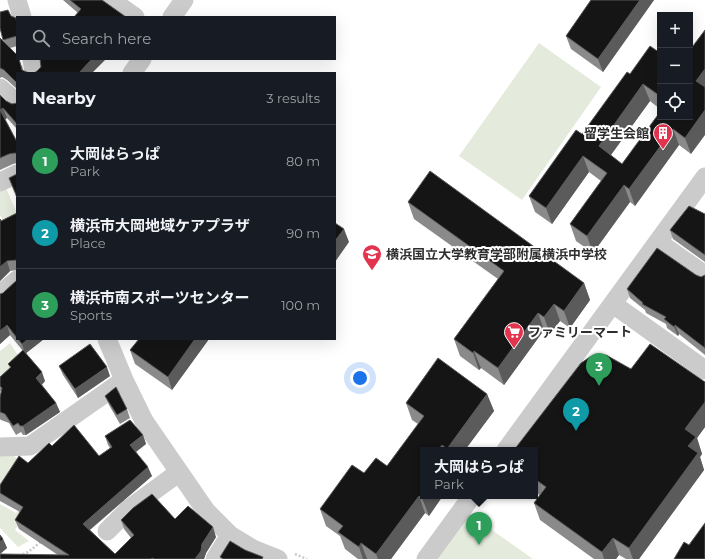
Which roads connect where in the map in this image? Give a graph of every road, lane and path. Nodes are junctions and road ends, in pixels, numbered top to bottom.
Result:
1 (17, 0) edge
2 (111, 0) edge
3 (184, 0) edge
4 (22, 16) edge
5 (134, 16) edge
6 (173, 16) edge
7 (32, 60) edge
8 (141, 60) edge
9 (34, 72) edge
10 (133, 72) edge
11 (0, 88) edge
12 (16, 102) edge
13 (16, 174) edge
14 (705, 177) edge
15 (0, 182) edge
16 (699, 197) edge
17 (658, 242) junction
18 (705, 275) edge
19 (16, 281) edge
20 (0, 294) edge
21 (614, 304) junction
22 (107, 340) edge
23 (705, 370) edge
24 (124, 380) junction
25 (0, 447) edge
26 (508, 447) edge
27 (178, 473) junction
28 (470, 499) edge
29 (107, 531) dead end
30 (230, 535) junction
31 (46, 538) edge
32 (17, 557) edge
33 (215, 559) edge
34 (278, 559) edge
35 (426, 559) edge

1 - 4 street
2 - 5 street
3 - 6 street
7 - 9 street
8 - 10 street
11 - 12 street
13 - 15 street
14 - 16 street
16 - 17 street
17 - 18 street
17 - 21 street
19 - 20 street
21 - 23 street
21 - 26 street
22 - 24 street
24 - 25 street
24 - 27 street
27 - 29 street
27 - 30 street
28 - 35 street
30 - 33 street
30 - 34 street
31 - 32 path

